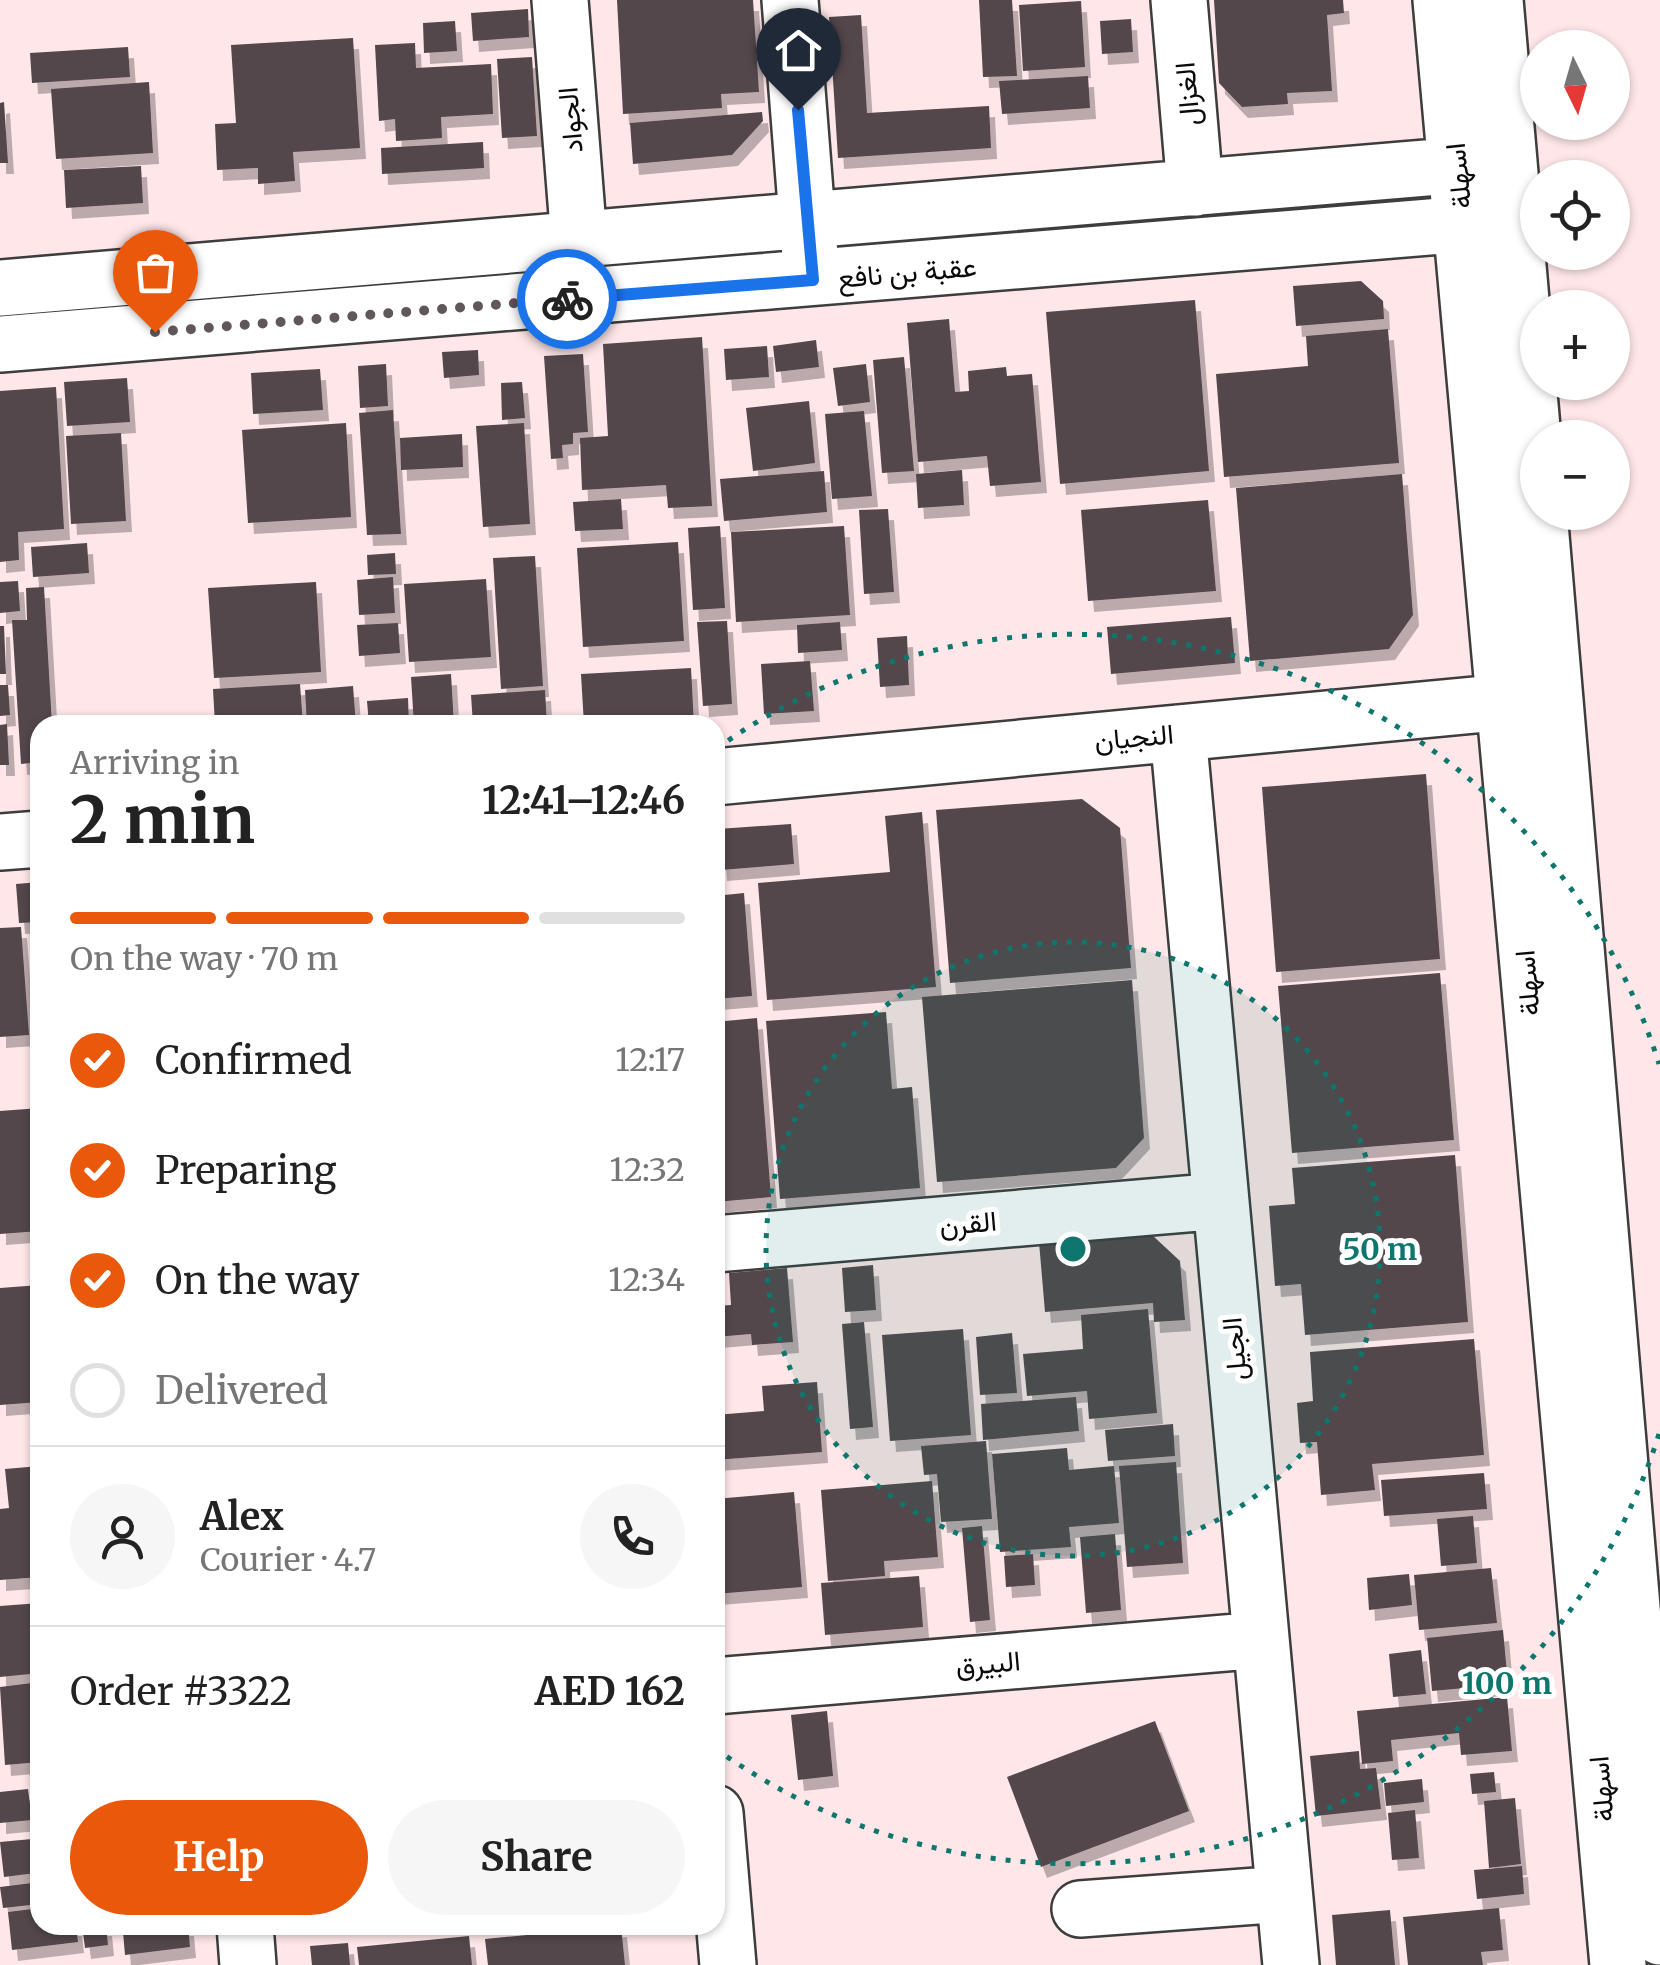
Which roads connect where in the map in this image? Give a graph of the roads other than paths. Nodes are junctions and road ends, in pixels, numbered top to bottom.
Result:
1 (560, 0) edge
2 (790, 0) edge
3 (1179, 0) edge
4 (1442, 0) edge
5 (1495, 0) edge
6 (1483, 162) junction
7 (1196, 188) junction
8 (805, 220) junction
9 (1489, 221) junction
10 (579, 240) junction
11 (813, 280) junction
12 (0, 288) edge
13 (0, 344) edge
14 (1524, 420) edge
15 (1538, 530) edge
16 (1527, 700) junction
17 (1178, 733) junction
18 (725, 776) edge
19 (30, 840) edge
20 (0, 842) edge
21 (1221, 1201) junction
22 (725, 1243) edge
23 (1261, 1640) junction
24 (725, 1685) edge
25 (1284, 1894) junction
26 (1080, 1910) dead end
27 (725, 1930) edge
28 (245, 1935) edge
29 (1660, 1937) edge
30 (248, 1965) edge
31 (728, 1965) edge
32 (1291, 1965) edge
33 (1618, 1965) edge

1 - 10 street, الجواد
2 - 8 street
3 - 7 street, الغزال
4 - 6 street, اسهلة
5 - 6 street, اسهلة
6 - 7 street
6 - 9 street, اسهلة
7 - 8 street
8 - 10 street
8 - 11 street
9 - 11 street, عقبة بن نافع
9 - 14 street, اسهلة
9 - 16 street, اسهلة
10 - 12 street
11 - 13 street, عقبة بن نافع
15 - 16 street, اسهلة
16 - 17 street, النجيان
16 - 29 street, اسهلة
16 - 33 street, اسهلة
17 - 18 street, النجيان
17 - 21 street, الجيل
19 - 20 street
21 - 22 street, القرن
21 - 23 street, الجيل
23 - 24 street, البيرق
23 - 25 street, الجيل
25 - 26 street
25 - 32 street, الجيل
27 - 31 street
28 - 30 street

